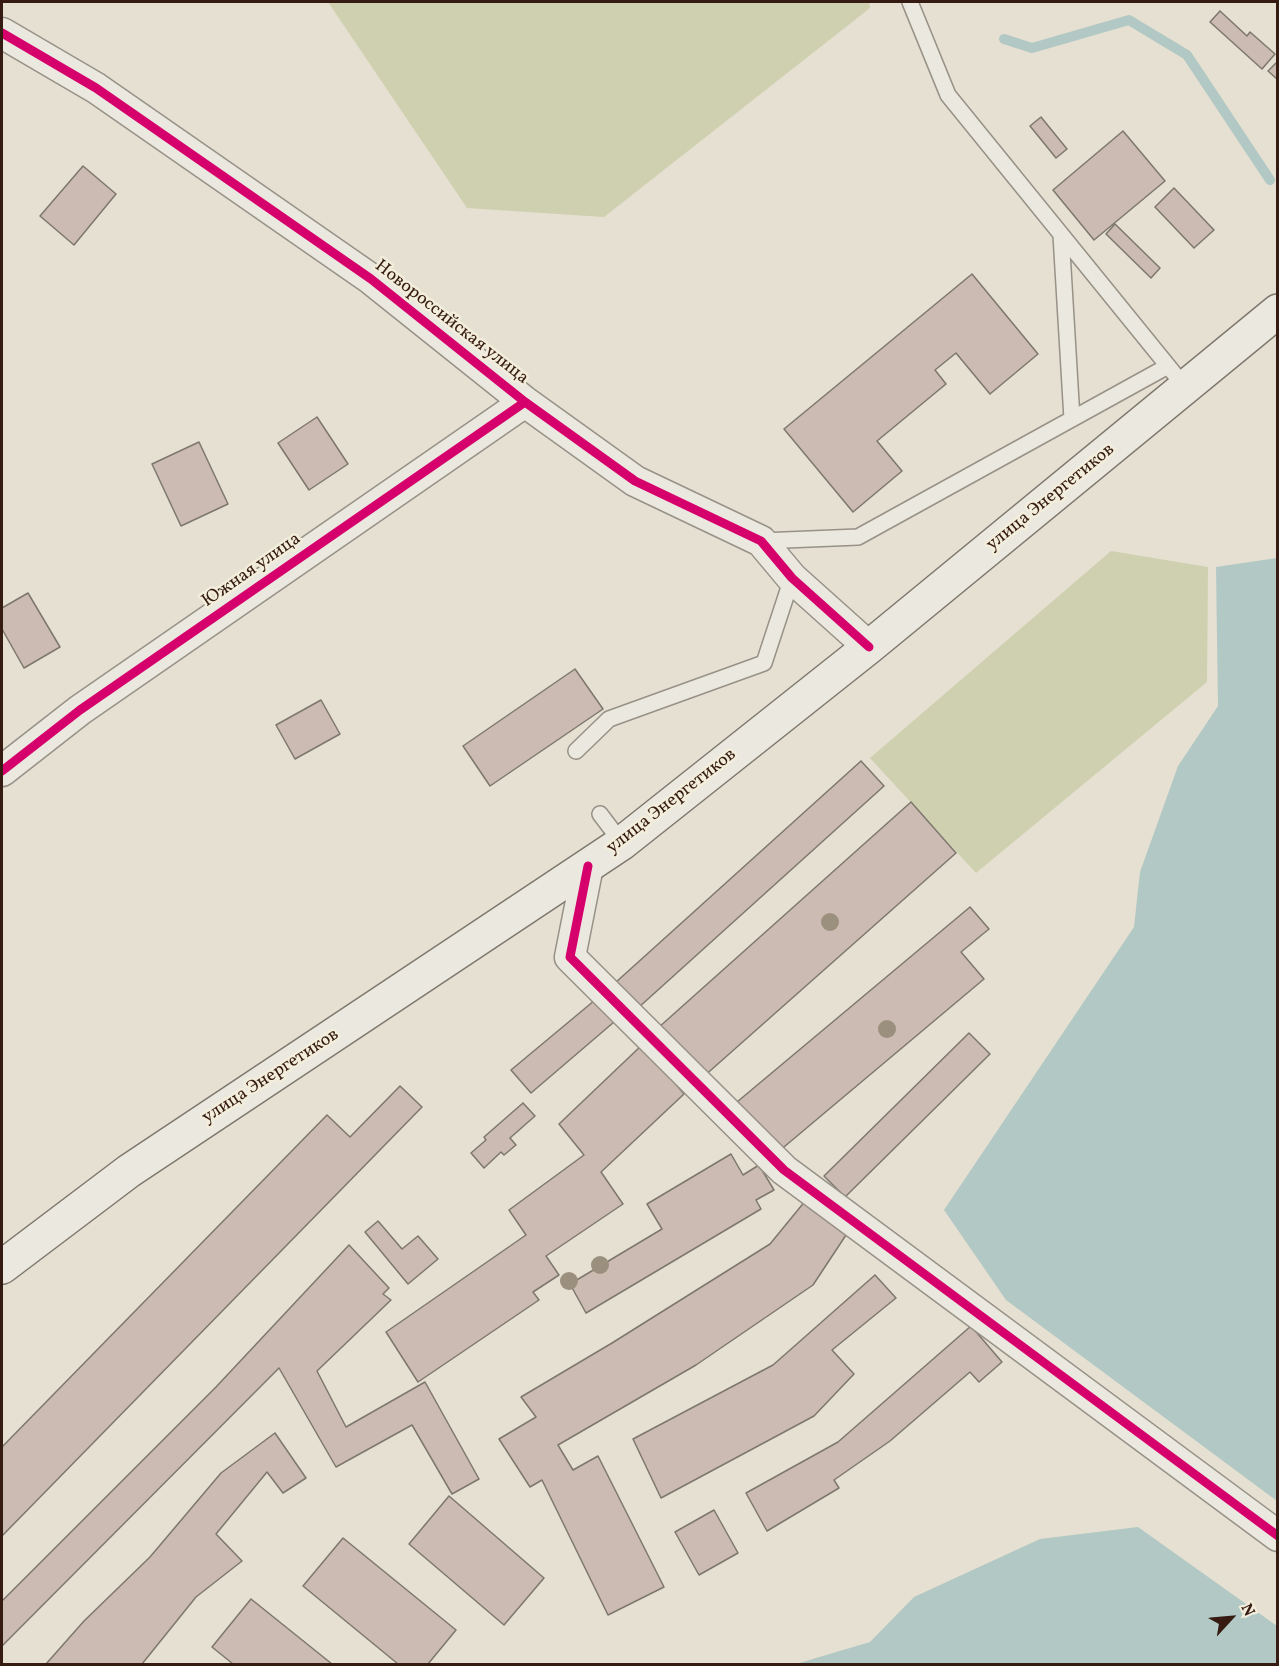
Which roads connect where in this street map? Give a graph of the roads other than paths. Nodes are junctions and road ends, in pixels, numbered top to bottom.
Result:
1 (910, 2) edge
2 (2, 33) edge
3 (1061, 235) junction
4 (1278, 311) edge
5 (1176, 377) junction
6 (525, 402) junction
7 (1072, 419) junction
8 (761, 541) junction
9 (792, 579) junction
10 (869, 647) junction
11 (576, 751) dead end
12 (2, 771) edge
13 (600, 814) dead end
14 (622, 843) junction
15 (588, 866) junction
16 (2, 1267) edge
17 (1278, 1536) edge

1 - 3 lane
2 - 6 street, Новороссийская улица
3 - 5 lane
3 - 7 lane
4 - 5 main road, улица Энергетиков
5 - 7 lane
5 - 10 main road, улица Энергетиков
6 - 8 street, Новороссийская улица
6 - 12 street, Южная улица
7 - 8 lane
8 - 9 street, Новороссийская улица
9 - 10 street, Новороссийская улица
9 - 11 lane
10 - 14 main road, улица Энергетиков
13 - 14 lane
14 - 15 main road, улица Энергетиков
15 - 16 main road, улица Энергетиков
15 - 17 street

